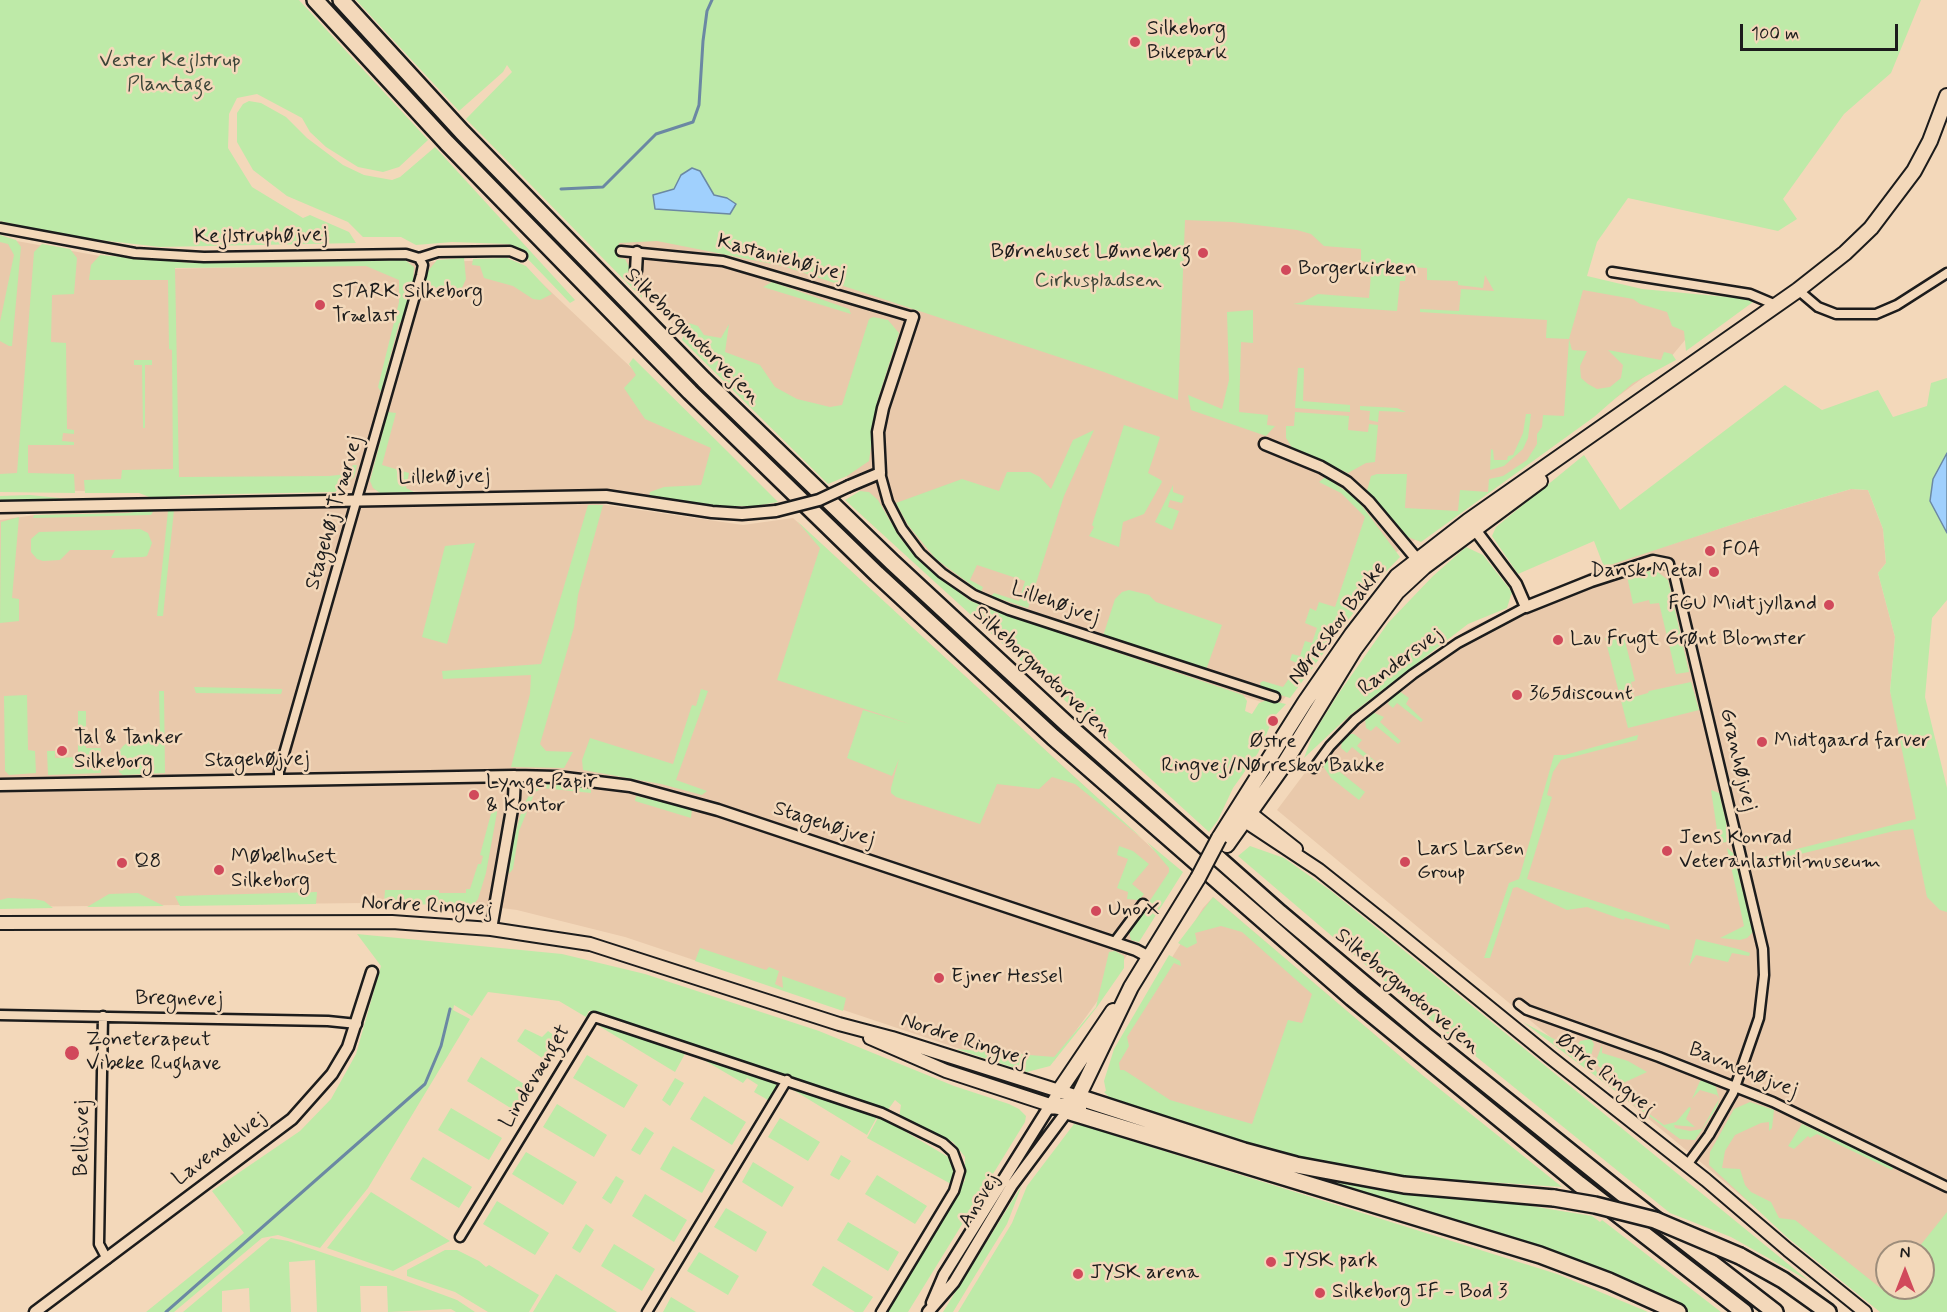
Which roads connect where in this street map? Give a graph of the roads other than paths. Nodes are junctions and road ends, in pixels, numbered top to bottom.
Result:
1 (315, 0) edge
2 (341, 0) edge
3 (1947, 96) edge
4 (0, 228) edge
5 (621, 251) dead end
6 (637, 252) junction
7 (522, 256) dead end
8 (419, 258) junction
9 (636, 271) dead end
10 (1612, 272) dead end
11 (1947, 273) edge
12 (1797, 290) junction
13 (1776, 305) junction
14 (913, 317) joint
15 (1265, 444) dead end
16 (880, 472) junction
17 (357, 499) junction
18 (0, 507) edge
19 (1472, 525) junction
20 (1420, 563) junction
21 (1668, 564) joint
22 (1526, 607) junction
23 (1275, 697) dead end
24 (1314, 768) dead end
25 (515, 776) junction
26 (279, 780) junction
27 (0, 785) edge
28 (1244, 813) junction
29 (1143, 904) dead end
30 (0, 923) edge
31 (491, 929) junction
32 (1114, 943) junction
33 (1149, 957) junction
34 (372, 972) dead end
35 (1131, 987) junction
36 (1519, 1004) dead end
37 (0, 1015) edge
38 (103, 1016) junction
39 (357, 1024) junction
40 (839, 1024) junction
41 (787, 1080) junction
42 (1735, 1086) junction
43 (1055, 1098) junction
44 (1072, 1104) junction
45 (1688, 1165) junction
46 (1947, 1187) edge
47 (460, 1237) dead end
48 (107, 1259) junction
49 (35, 1312) edge
50 (647, 1312) edge
51 (881, 1312) edge
52 (1678, 1312) edge
53 (1744, 1312) edge
54 (1775, 1312) edge
55 (1828, 1312) edge
56 (1866, 1312) edge

1 - 53 highway, Silkeborgmotorvejen
2 - 54 highway, Silkeborgmotorvejen
3 - 12 main road, Nørreskov Bakke
4 - 8 street, Kejlstruphøjvej
5 - 6 street, Kastaniehøjvej
6 - 9 street
6 - 14 street, Kastaniehøjvej
7 - 8 street, Kejlstruphøjvej
8 - 17 street, Stagehøj Tværvej
10 - 13 street
11 - 12 street
12 - 13 main road, Nørreskov Bakke
13 - 19 main road, Nørreskov Bakke
14 - 16 street, Lillehøjvej
15 - 20 street
16 - 17 street, Lillehøjvej, bridge
16 - 23 street, Lillehøjvej
17 - 18 street, Lillehøjvej
17 - 26 street, Stagehøj Tværvej
19 - 20 main road, Nørreskov Bakke
19 - 22 street
20 - 28 main road, Nørreskov Bakke
20 - 28 main road, Nørreskov Bakke
21 - 22 street, Randersvej
21 - 42 street, Granhøjvej
22 - 24 street, Randersvej
25 - 26 street, Stagehøjvej
25 - 31 street
25 - 32 street, Stagehøjvej
26 - 27 street, Stagehøjvej
28 - 33 main road, Nørreskov Bakke, bridge
28 - 45 main road, Østre Ringvej
29 - 32 street
30 - 31 main road, Nordre Ringvej
31 - 40 main road, Nordre Ringvej
32 - 33 street, Stagehøjvej
33 - 35 main road, Nørreskov Bakke
34 - 39 street, Lavendelvej
35 - 43 main road, Nørreskov Bakke
35 - 44 main road, Nørreskov Bakke
36 - 42 street, Bavnehøjvej
37 - 38 street, Bregnevej
38 - 39 street, Bregnevej
38 - 48 street, Bellisvej
39 - 48 street, Lavendelvej
40 - 43 main road, Nordre Ringvej
40 - 43 main road, Nordre Ringvej
41 - 47 street, Lindevænget
41 - 50 street
41 - 51 street, Lindevænget
42 - 45 street, Granhøjvej
42 - 46 street, Bavnehøjvej
43 - 44 highway
43 - 44 street, Ansvej
44 - 52 highway
44 - 55 highway, bridge
45 - 56 main road, Østre Ringvej
48 - 49 street, Lavendelvej

